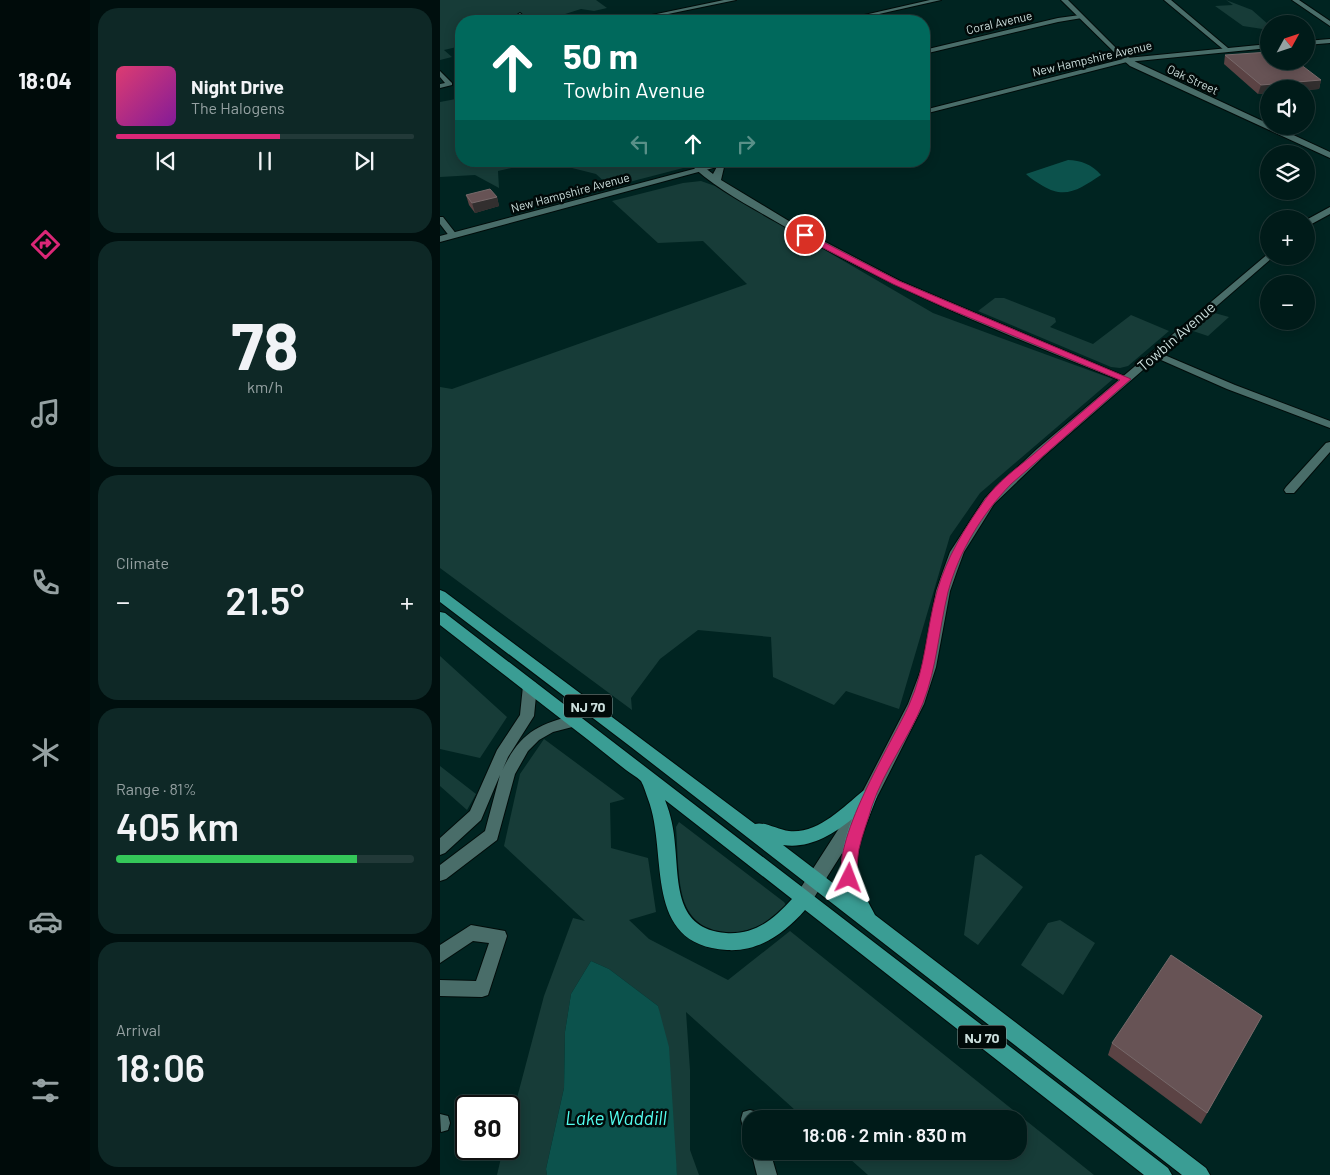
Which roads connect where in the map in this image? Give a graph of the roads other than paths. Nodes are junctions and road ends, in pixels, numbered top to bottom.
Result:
1 (733, 0) edge
2 (938, 0) edge
3 (1064, 0) edge
4 (1167, 0) edge
5 (1295, 0) edge
6 (657, 15) edge
7 (869, 15) edge
8 (1080, 17) junction
9 (1330, 24) edge
10 (1330, 41) edge
11 (1315, 42) edge
12 (1260, 47) edge
13 (1226, 49) junction
14 (930, 51) edge
15 (1127, 60) junction
16 (440, 73) edge
17 (440, 86) edge
18 (930, 110) edge
19 (1330, 155) edge
20 (698, 167) edge
21 (714, 167) edge
22 (721, 167) edge
23 (701, 170) junction
24 (717, 181) junction
25 (1330, 210) edge
26 (440, 219) edge
27 (1315, 219) edge
28 (444, 236) edge
29 (1260, 264) edge
30 (1154, 354) junction
31 (1126, 379) junction
32 (1330, 425) edge
33 (1330, 444) edge
34 (1290, 490) dead end
35 (440, 595) edge
36 (440, 616) edge
37 (530, 686) junction
38 (575, 721) junction
39 (647, 776) junction
40 (869, 796) junction
41 (734, 818) junction
42 (440, 848) edge
43 (440, 874) edge
44 (814, 880) junction
45 (804, 898) junction
46 (868, 921) junction
47 (440, 955) edge
48 (440, 988) edge
49 (763, 1160) edge
50 (767, 1175) edge
51 (1161, 1175) edge
52 (1199, 1175) edge

1 - 6 street
2 - 7 street
3 - 8 street, Oak Street
4 - 13 street
5 - 9 street
8 - 14 street, Coral Avenue
8 - 15 street, Oak Street
10 - 11 street
12 - 13 street, New Hampshire Avenue
13 - 15 street, New Hampshire Avenue
15 - 18 street, New Hampshire Avenue
15 - 19 street, Oak Street
16 - 17 street
20 - 23 street
21 - 23 street, New Hampshire Avenue
22 - 24 street
23 - 24 street
23 - 28 street, New Hampshire Avenue
24 - 31 street
25 - 27 street
26 - 28 street
29 - 30 street, Towbin Avenue
30 - 31 street, Towbin Avenue
30 - 32 street
31 - 40 street, Towbin Avenue
33 - 34 street
35 - 41 highway, NJ 70
36 - 37 highway, NJ 70
37 - 38 highway, NJ 70
37 - 42 street
38 - 39 highway, NJ 70
38 - 43 street
39 - 45 highway, NJ 70
39 - 45 highway
40 - 41 highway
40 - 44 street, Towbin Avenue
40 - 46 highway
41 - 44 highway, NJ 70
44 - 45 street, Towbin Avenue
44 - 46 highway, NJ 70
45 - 51 highway, NJ 70
46 - 52 highway, NJ 70
47 - 48 street
49 - 50 street

